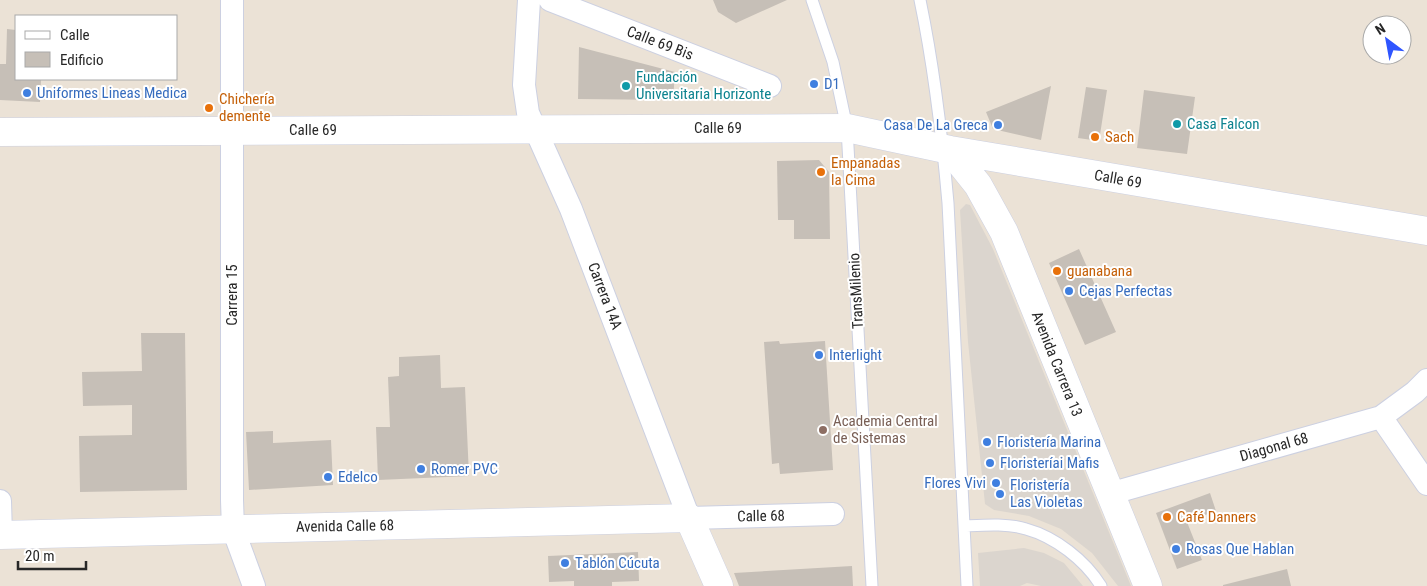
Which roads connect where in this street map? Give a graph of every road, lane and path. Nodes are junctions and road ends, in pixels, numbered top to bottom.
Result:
1 (232, 0) edge
2 (528, 0) edge
3 (550, 0) edge
4 (812, 0) edge
5 (920, 0) edge
6 (770, 86) dead end
7 (846, 128) junction
8 (534, 129) junction
9 (232, 131) junction
10 (0, 132) edge
11 (947, 150) junction
12 (1427, 231) edge
13 (1427, 380) edge
14 (1381, 417) junction
15 (1427, 484) edge
16 (1110, 494) junction
17 (0, 501) edge
18 (833, 514) dead end
19 (689, 518) junction
20 (964, 526) junction
21 (233, 529) junction
22 (1, 535) edge
23 (254, 586) edge
24 (719, 586) edge
25 (872, 586) edge
26 (967, 586) edge
27 (1101, 586) edge
28 (1148, 586) edge

1 - 9 street, Carrera 15
2 - 8 street, Carrera 14A
3 - 6 street, Calle 69 Bis
4 - 7 lane, TransMilenio
5 - 11 lane
7 - 8 street, Calle 69
7 - 11 street, Calle 69
7 - 25 lane, TransMilenio
8 - 9 street, Calle 69
8 - 19 street, Carrera 14A
9 - 10 street, Calle 69
9 - 21 street, Carrera 15
11 - 12 street, Calle 69
11 - 16 street, Avenida Carrera 13
11 - 20 lane
13 - 14 street, Diagonal 68
14 - 15 street
14 - 16 street, Diagonal 68
16 - 28 street, Avenida Carrera 13
17 - 22 street
18 - 19 street, Calle 68
19 - 21 street, Avenida Calle 68
19 - 24 street, Carrera 14A
20 - 26 lane
20 - 27 lane
21 - 22 street, Avenida Calle 68
21 - 23 street, Carrera 15

